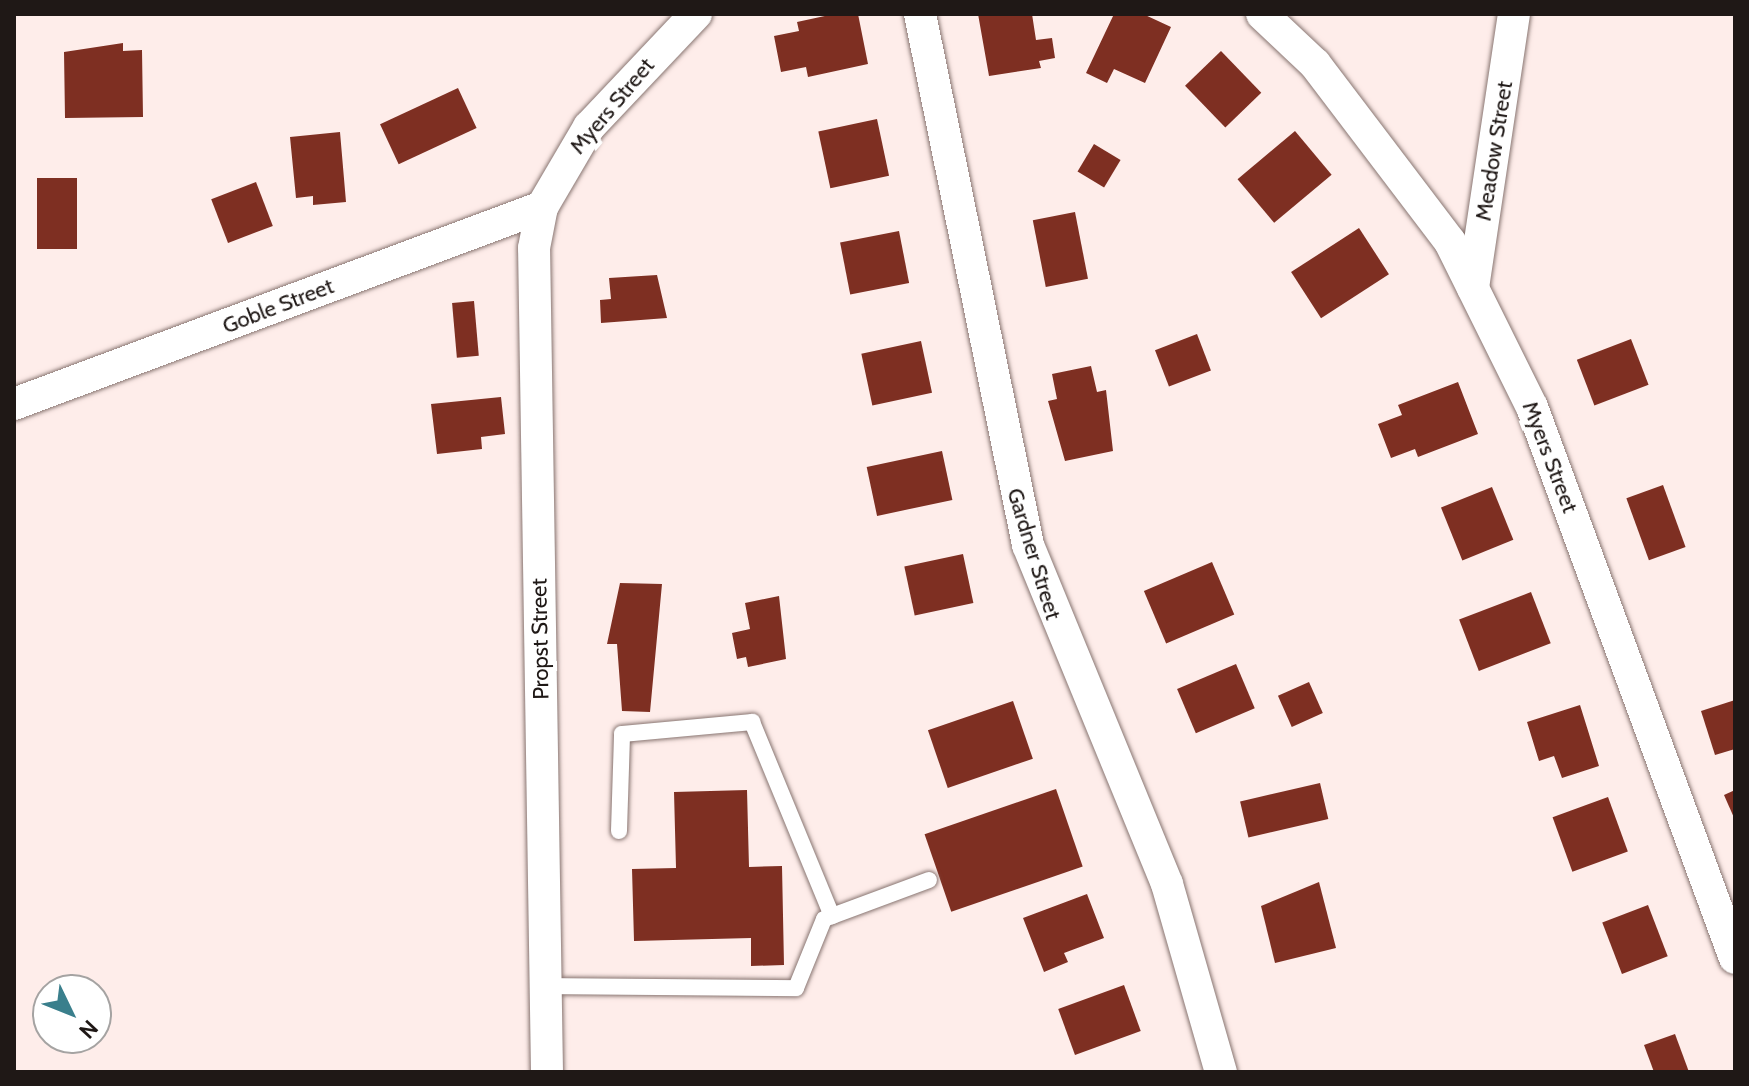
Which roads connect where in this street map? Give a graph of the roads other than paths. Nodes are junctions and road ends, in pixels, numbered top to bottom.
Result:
1 (696, 14) edge
2 (920, 14) edge
3 (1262, 14) edge
4 (1514, 14) edge
5 (542, 207) junction
6 (1473, 288) junction
7 (14, 404) edge
8 (619, 831) dead end
9 (929, 880) dead end
10 (832, 916) junction
11 (1735, 958) edge
12 (545, 986) junction
13 (547, 1072) edge
14 (1221, 1072) edge

1 - 5 street, Myers Street
2 - 14 street, Gardner Street
3 - 6 street, Myers Street
4 - 6 street, Meadow Street
5 - 7 street, Goble Street
5 - 12 street, Propst Street
6 - 11 street, Myers Street
8 - 10 lane
9 - 10 lane
10 - 12 lane
12 - 13 street, Propst Street

